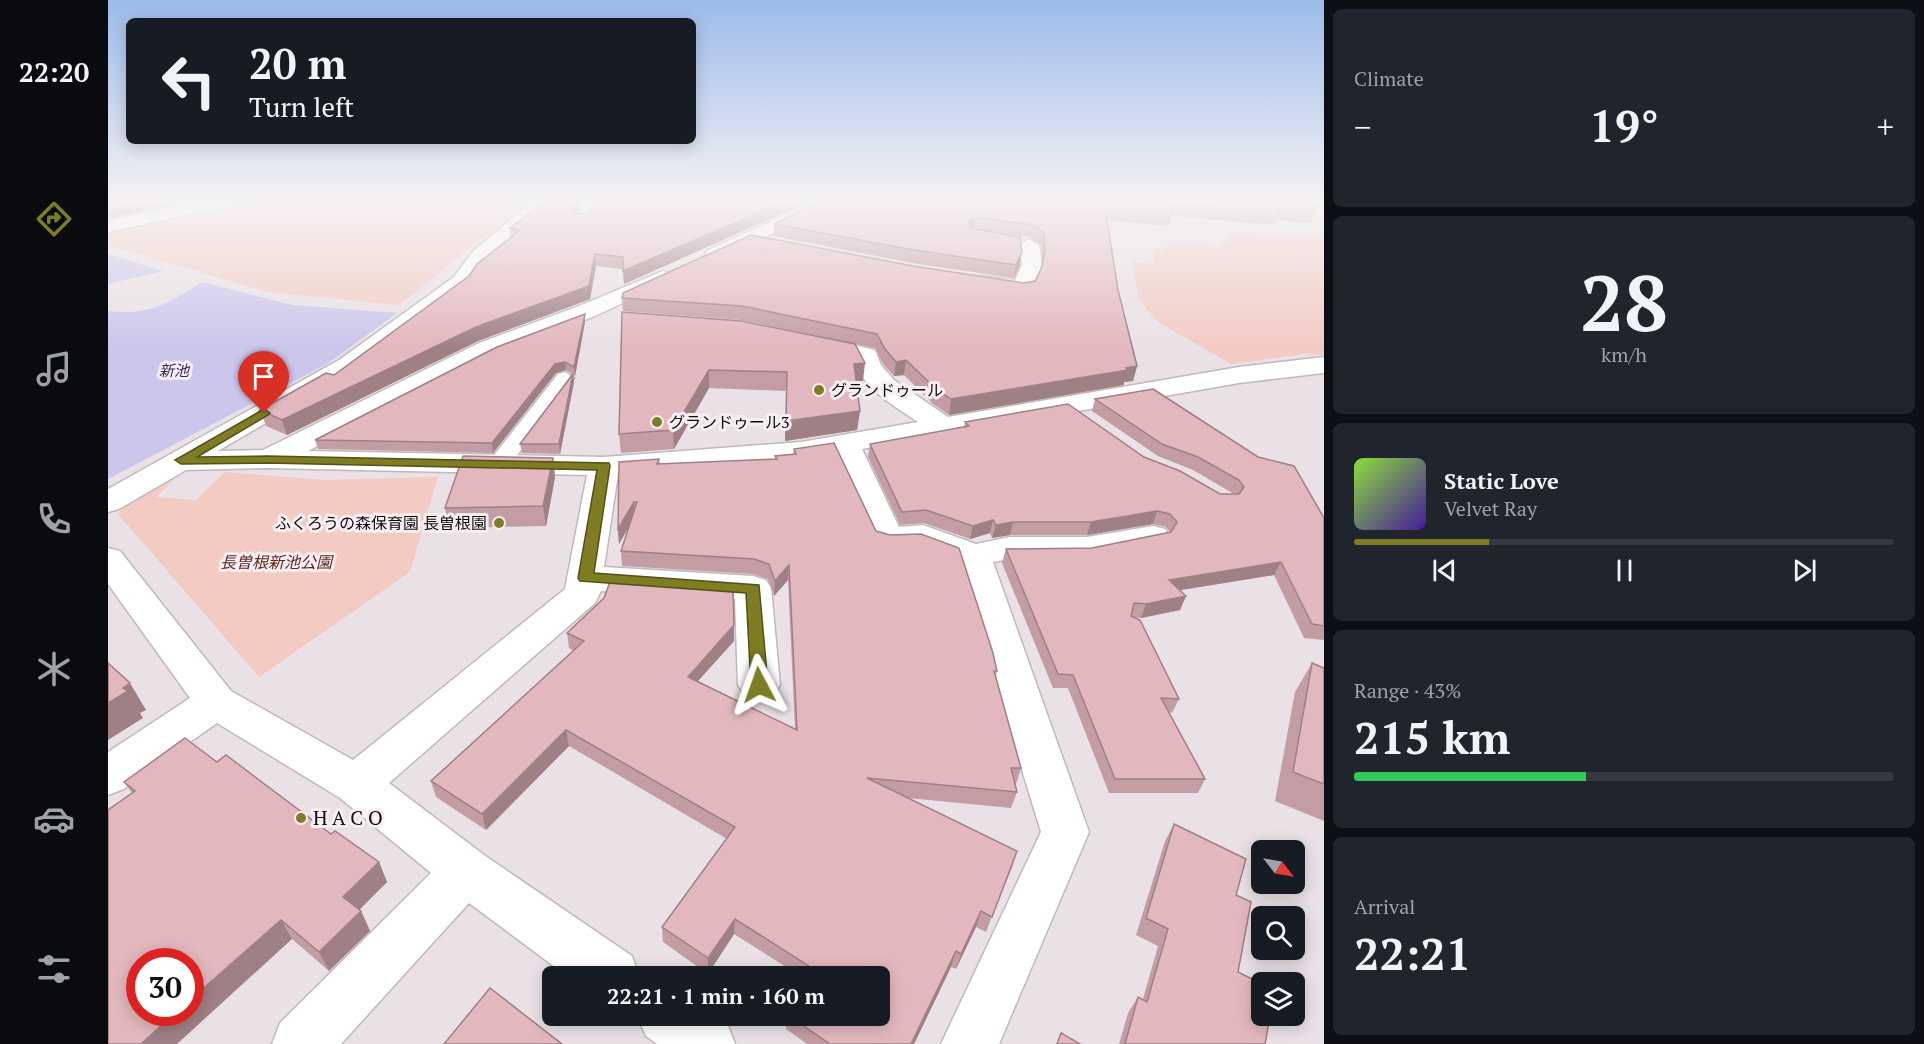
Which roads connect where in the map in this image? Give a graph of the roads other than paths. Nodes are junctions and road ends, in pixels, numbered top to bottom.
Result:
1 (486, 250) edge
2 (724, 250) edge
3 (1025, 250) edge
4 (967, 279) edge
5 (587, 311) junction
6 (620, 319) edge
7 (796, 338) edge
8 (1324, 365) edge
9 (565, 378) dead end
10 (1066, 405) junction
11 (1094, 424) edge
12 (943, 426) junction
13 (844, 444) junction
14 (267, 459) junction
15 (181, 460) junction
16 (499, 464) junction
17 (604, 466) junction
18 (108, 502) edge
19 (1153, 537) edge
20 (973, 555) junction
21 (108, 559) edge
22 (586, 578) junction
23 (759, 685) dead end
24 (216, 702) junction
25 (108, 776) edge
26 (356, 784) junction
27 (466, 871) junction
28 (598, 966) edge
29 (680, 1026) edge
30 (301, 1044) edge
31 (706, 1044) edge
32 (970, 1044) edge

1 - 15 street
2 - 5 street
3 - 4 street
5 - 6 street
5 - 14 street
7 - 12 street
8 - 10 street
9 - 16 lane
10 - 11 lane
10 - 12 street
12 - 13 street
13 - 17 street
13 - 20 street
14 - 15 street
14 - 16 street
15 - 18 street
16 - 17 street
17 - 22 street
19 - 20 street
20 - 32 street
21 - 24 street
22 - 23 street
22 - 26 street
24 - 25 street
24 - 26 street
26 - 27 street
27 - 28 street
27 - 30 street
29 - 31 street

